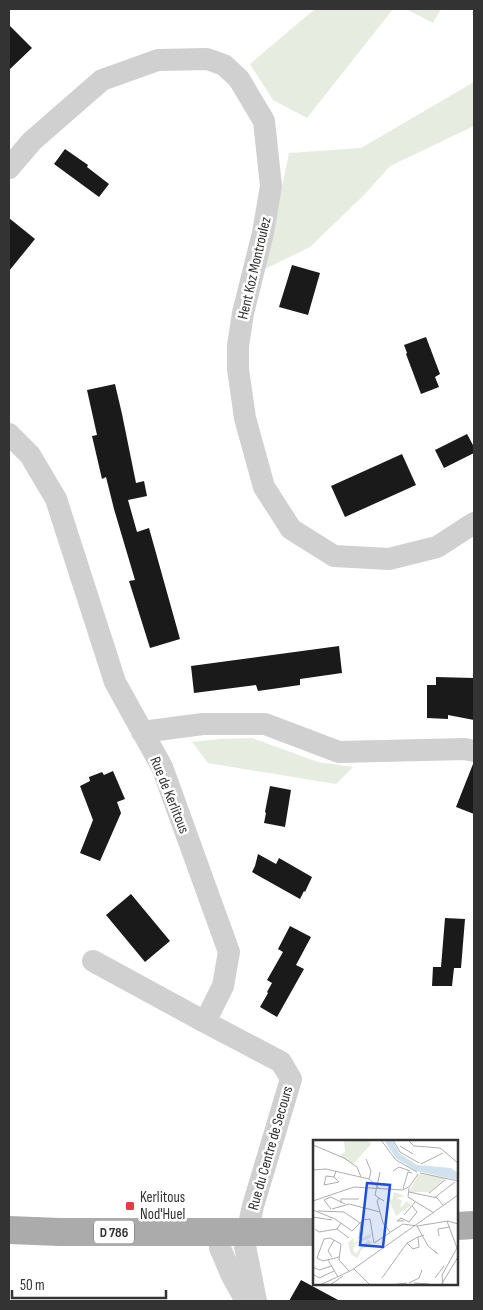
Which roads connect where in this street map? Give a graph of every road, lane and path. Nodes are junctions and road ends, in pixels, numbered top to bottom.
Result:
1 (9, 168) edge
2 (9, 434) edge
3 (474, 523) edge
4 (142, 732) junction
5 (474, 751) edge
6 (93, 961) dead end
7 (205, 1022) junction
8 (474, 1225) edge
9 (458, 1226) edge
10 (9, 1230) edge
11 (219, 1232) junction
12 (313, 1232) edge
13 (247, 1233) junction
14 (246, 1301) edge
15 (256, 1301) edge

1 - 3 street, Hent Koz Montroulez
2 - 4 street, Rue de Kerlitous
4 - 5 street
4 - 7 street, Rue de Kerlitous
6 - 7 street
7 - 13 street, Rue du Centre de Secours
8 - 9 main road
10 - 11 main road, D 786
11 - 13 main road, D 786
11 - 14 street
12 - 13 main road, D 786
13 - 15 street, Rue du Centre de Secours

